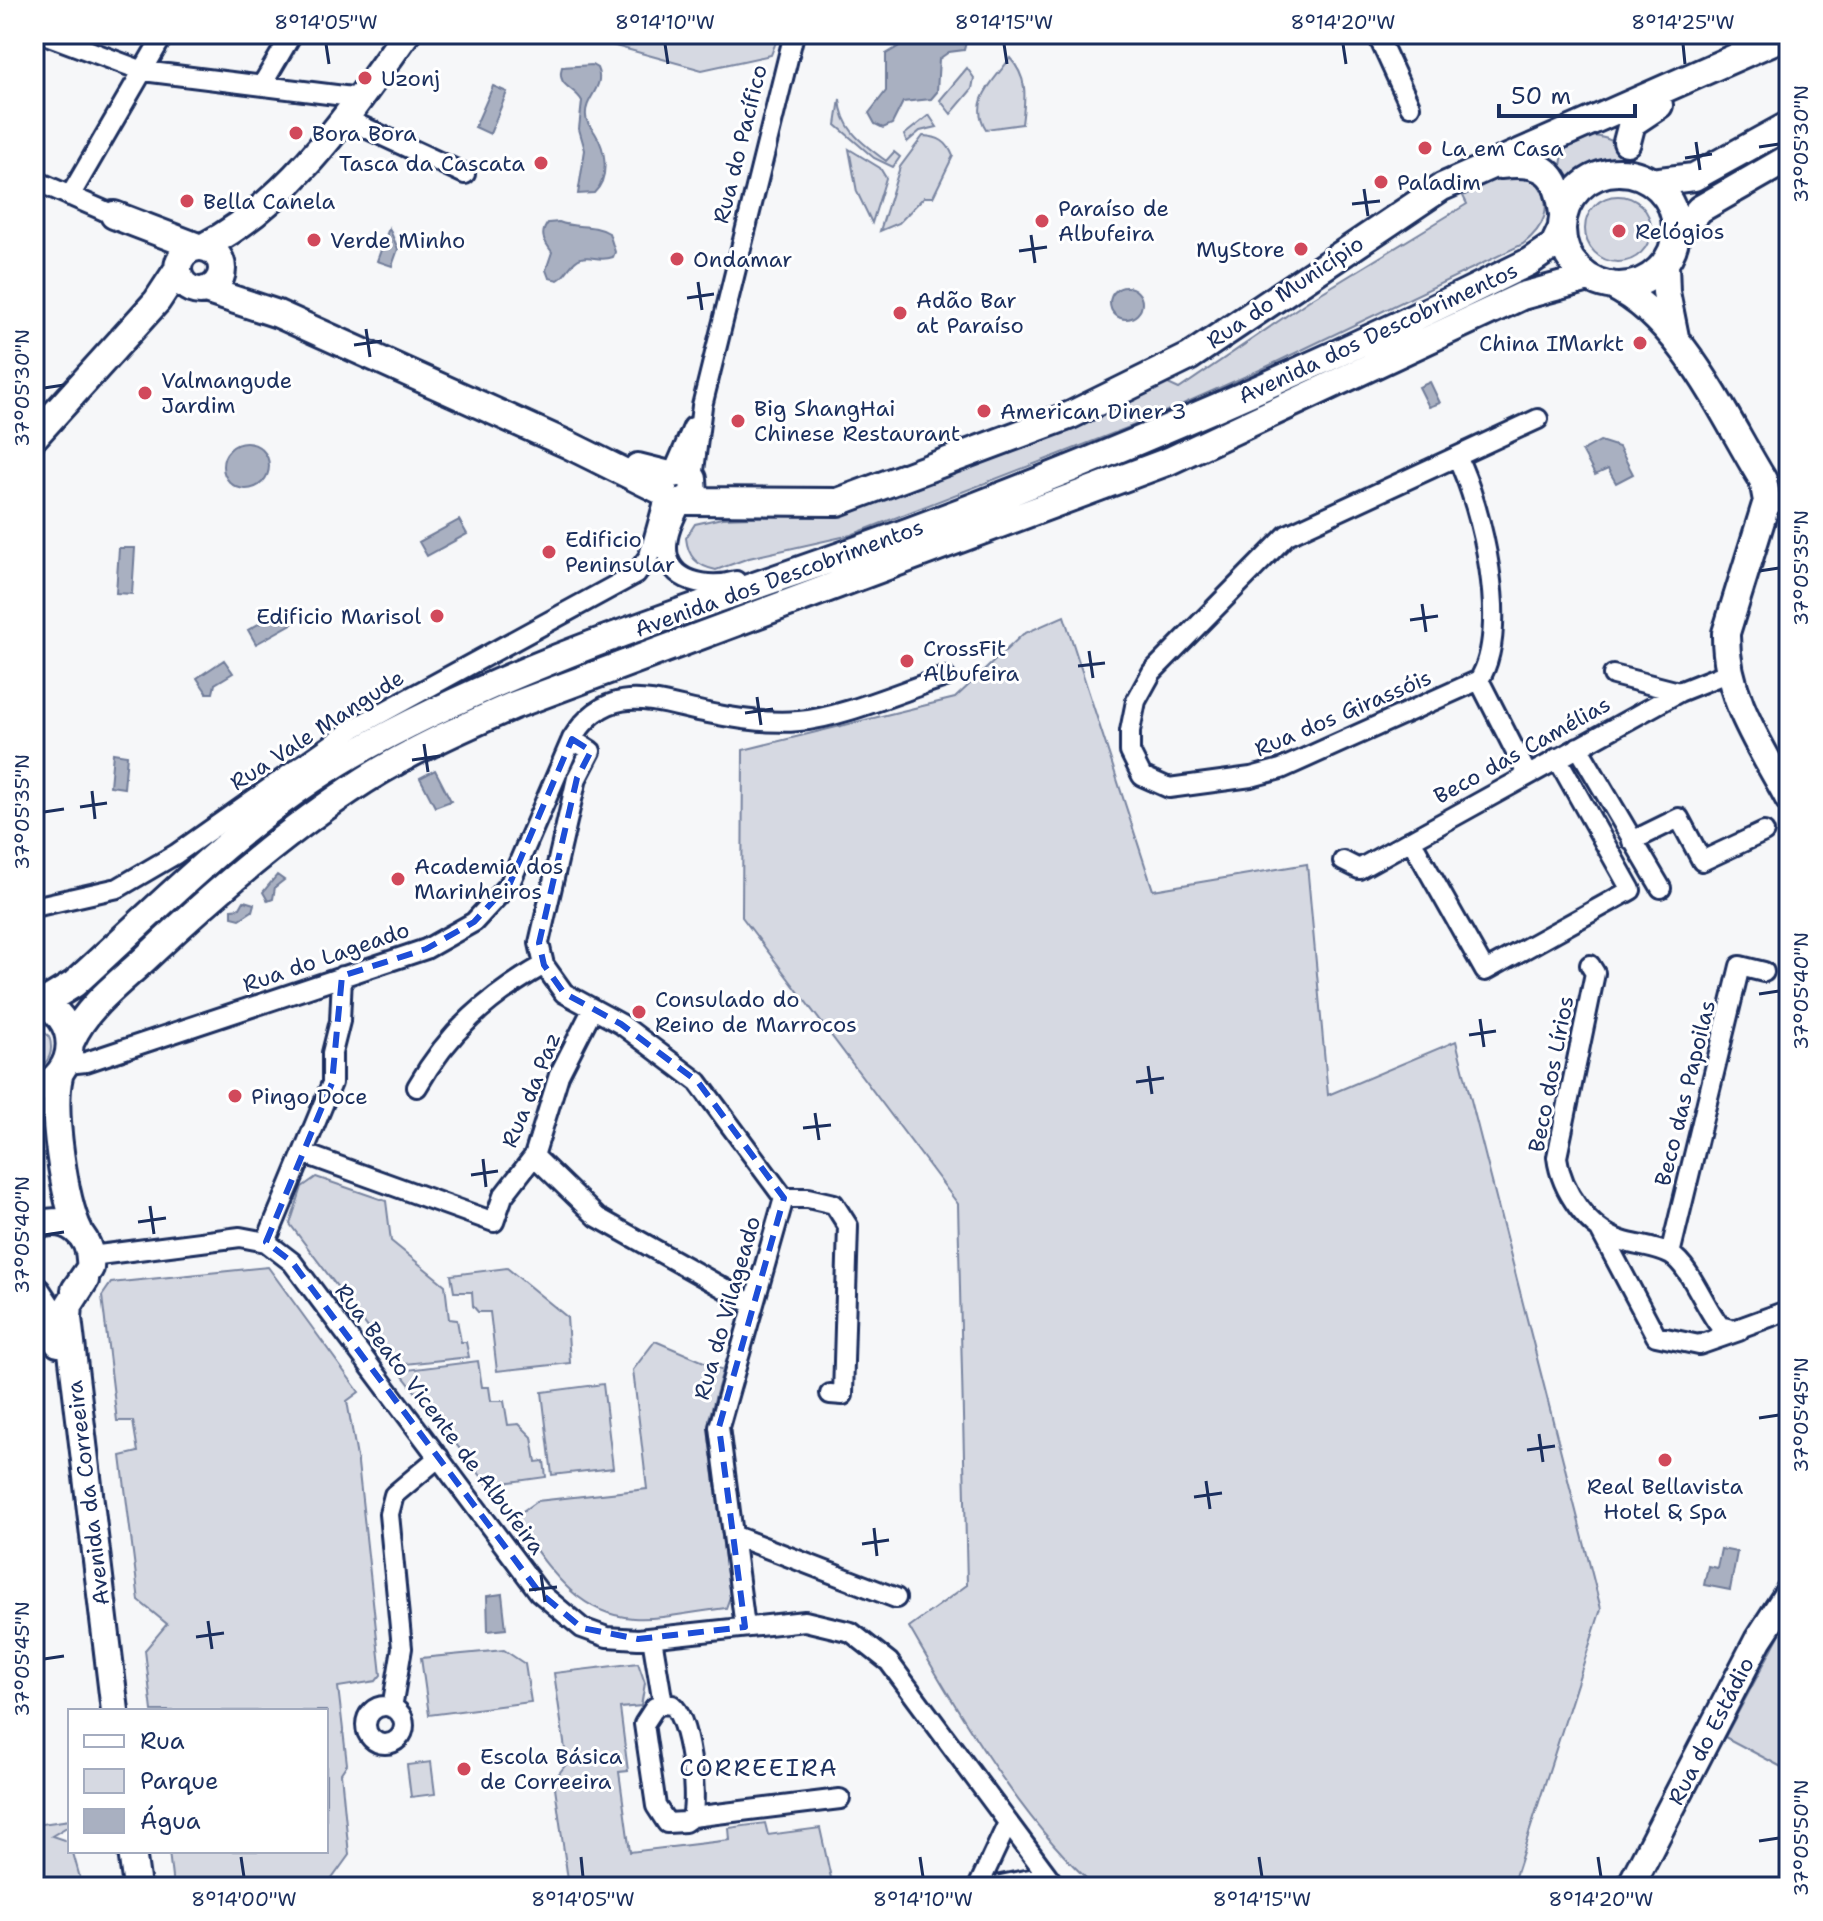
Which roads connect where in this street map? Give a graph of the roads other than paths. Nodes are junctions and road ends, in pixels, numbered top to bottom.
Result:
1 (44, 34) edge
2 (164, 34) edge
3 (292, 34) edge
4 (406, 34) edge
5 (794, 34) edge
6 (1377, 34) edge
7 (1789, 34) edge
8 (1789, 50) edge
9 (143, 71) junction
10 (262, 85) junction
11 (1410, 106) dead end
12 (352, 108) junction
13 (1590, 122) junction
14 (1789, 125) edge
15 (1563, 133) junction
16 (1627, 142) junction
17 (1789, 158) edge
18 (1494, 163) junction
19 (465, 174) dead end
20 (1550, 174) junction
21 (1646, 178) junction
22 (34, 180) edge
23 (70, 196) junction
24 (114, 215) joint
25 (1562, 222) junction
26 (1676, 236) junction
27 (1665, 264) junction
28 (200, 267) junction
29 (1600, 282) junction
30 (1675, 337) junction
31 (1538, 419) dead end
32 (34, 437) edge
33 (1457, 457) junction
34 (679, 488) junction
35 (1778, 502) edge
36 (805, 569) junction
37 (1727, 673) junction
38 (1613, 675) dead end
39 (945, 677) dead end
40 (1479, 680) junction
41 (1679, 692) junction
42 (572, 739) junction
43 (1578, 747) junction
44 (1557, 758) junction
45 (1527, 774) junction
46 (1789, 799) edge
47 (1764, 832) dead end
48 (1411, 840) junction
49 (1632, 841) junction
50 (1343, 861) dead end
51 (1661, 888) dead end
52 (34, 907) edge
53 (544, 965) junction
54 (1590, 965) dead end
55 (1764, 972) dead end
56 (342, 976) junction
57 (36, 1001) edge
58 (592, 1010) junction
59 (66, 1061) junction
60 (417, 1087) dead end
61 (34, 1090) edge
62 (305, 1154) junction
63 (534, 1156) junction
64 (784, 1198) junction
65 (34, 1227) edge
66 (1598, 1227) junction
67 (79, 1231) junction
68 (266, 1242) junction
69 (1670, 1254) junction
70 (88, 1268) junction
71 (36, 1291) edge
72 (752, 1304) junction
73 (1789, 1310) edge
74 (1757, 1324) junction
75 (830, 1394) dead end
76 (439, 1457) junction
77 (735, 1536) junction
78 (1789, 1592) edge
79 (896, 1598) dead end
80 (745, 1627) junction
81 (652, 1638) junction
82 (663, 1704) junction
83 (392, 1708) dead end
84 (103, 1709) edge
85 (115, 1709) edge
86 (840, 1799) dead end
87 (692, 1817) junction
88 (1007, 1825) junction
89 (120, 1853) edge
90 (132, 1853) edge
91 (1050, 1881) edge
92 (1636, 1882) edge
93 (124, 1887) edge
94 (137, 1887) edge
95 (978, 1887) edge
96 (991, 1887) edge

1 - 9 street
2 - 9 street
3 - 10 street
4 - 12 main road
5 - 34 street, Rua do Pacífico
6 - 11 street
7 - 13 main road, Rua do Município
8 - 16 main road
9 - 10 street
9 - 23 street
10 - 12 street
12 - 19 street
12 - 28 main road
13 - 15 main road, Rua do Município
13 - 16 main road
14 - 21 main road
15 - 18 main road, Rua do Município
15 - 20 main road
16 - 21 main road
17 - 26 main road
18 - 20 main road
18 - 34 main road, Rua do Município
20 - 25 main road
21 - 25 main road
21 - 26 main road
22 - 23 street
23 - 24 street
24 - 28 main road, Rua do Município
25 - 29 main road
25 - 36 main road, Avenida dos Descobrimentos
26 - 27 main road
27 - 29 main road
27 - 30 main road
28 - 32 main road
28 - 34 main road, Rua do Município
29 - 30 main road
29 - 59 main road, Avenida dos Descobrimentos
30 - 35 main road
31 - 33 street, Rua dos Girassóis
33 - 40 street
33 - 40 street, Rua dos Girassóis
34 - 36 street
34 - 52 street, Rua Vale Mangude
35 - 37 main road
36 - 57 main road, Avenida dos Descobrimentos
37 - 41 street, Beco das Camélias
37 - 46 main road
38 - 41 street
39 - 42 street, Rua do Lageado
40 - 45 street
41 - 43 street, Beco das Camélias
42 - 53 street
42 - 56 street, Rua do Lageado
43 - 44 street, Beco das Camélias
43 - 49 street
44 - 45 street, Beco das Camélias
44 - 48 street
45 - 48 street, Beco das Camélias
47 - 49 street
48 - 50 street, Beco das Camélias
49 - 51 street
53 - 58 street, Rua do Vilageado
53 - 60 street
54 - 66 street, Beco dos Lírios
55 - 69 street, Beco das Papoilas
56 - 59 street, Rua do Lageado
56 - 62 street
57 - 59 main road
58 - 63 street, Rua da Paz
58 - 64 street, Rua do Vilageado
59 - 61 main road
59 - 67 main road
62 - 63 street, Rua da Paz
62 - 68 street
63 - 72 street
64 - 72 street, Rua do Vilageado
64 - 75 street
65 - 67 main road
66 - 69 street
66 - 74 street
67 - 70 main road
68 - 70 street
68 - 76 street, Rua Beato Vicente de Albufeira
69 - 74 street
70 - 71 main road
70 - 85 main road, Avenida da Correeira
71 - 84 main road, Avenida da Correeira
72 - 77 street, Rua do Vilageado
73 - 74 street
76 - 81 street, Rua Beato Vicente de Albufeira
76 - 83 street
77 - 79 street
77 - 80 street, Rua do Vilageado
78 - 92 main road, Rua do Estádio
80 - 81 street, Rua Beato Vicente de Albufeira
80 - 88 street, Rua Beato Vicente de Albufeira
81 - 82 street
82 - 87 street
82 - 87 street
86 - 87 street
88 - 91 street, Rua Beato Vicente de Albufeira
88 - 95 street
89 - 93 main road
90 - 94 main road
91 - 96 street

